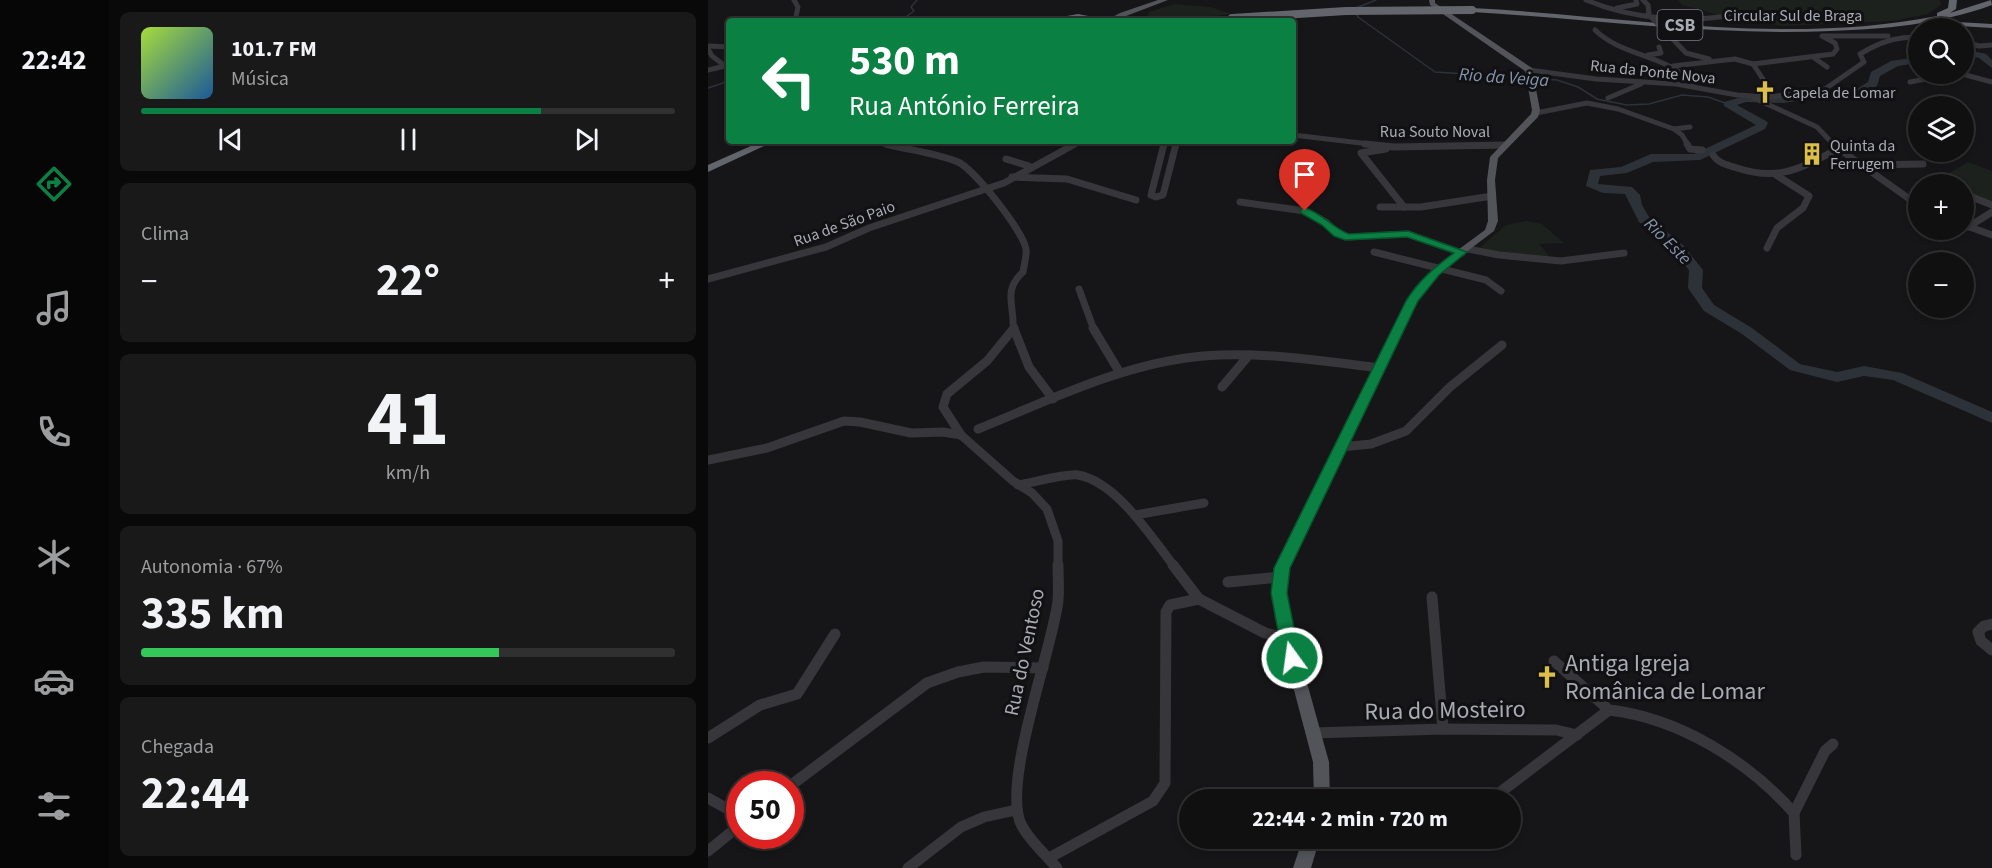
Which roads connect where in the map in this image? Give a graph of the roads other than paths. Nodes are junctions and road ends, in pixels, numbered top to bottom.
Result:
1 (794, 0) edge
2 (1166, 0) edge
3 (1432, 0) edge
4 (1586, 0) edge
5 (1636, 0) edge
6 (1642, 0) edge
7 (1953, 0) edge
8 (1612, 9) junction
9 (1472, 11) junction
10 (1989, 11) edge
11 (1734, 15) dead end
12 (1649, 17) junction
13 (796, 18) edge
14 (1059, 18) edge
15 (1080, 18) edge
16 (1116, 18) edge
17 (1268, 18) edge
18 (1933, 18) joint
19 (1951, 18) edge
20 (1908, 21) edge
21 (1974, 24) edge
22 (1908, 25) edge
23 (1992, 26) edge
24 (1595, 30) dead end
25 (1896, 37) junction
26 (1908, 37) edge
27 (1974, 45) edge
28 (1992, 45) edge
29 (708, 47) edge
30 (726, 47) edge
31 (1659, 47) dead end
32 (1645, 55) junction
33 (1813, 57) junction
34 (1717, 60) junction
35 (1753, 63) junction
36 (1673, 66) junction
37 (726, 67) edge
38 (1827, 67) dead end
39 (726, 68) edge
40 (708, 70) edge
41 (1530, 76) junction
42 (1974, 76) edge
43 (1645, 82) junction
44 (1992, 82) edge
45 (1694, 86) junction
46 (1750, 96) junction
47 (1774, 96) junction
48 (1608, 98) dead end
49 (1536, 113) junction
50 (1690, 127) dead end
51 (1674, 129) junction
52 (1296, 135) edge
53 (751, 144) edge
54 (763, 144) edge
55 (887, 144) edge
56 (1075, 144) edge
57 (1164, 144) edge
58 (1176, 144) edge
59 (1505, 145) junction
60 (1394, 147) junction
61 (1838, 149) junction
62 (1702, 150) dead end
63 (1713, 156) dead end
64 (1006, 159) dead end
65 (708, 164) edge
66 (1923, 164) dead end
67 (1865, 165) junction
68 (1029, 166) junction
69 (708, 169) edge
70 (1158, 169) junction
71 (1170, 169) junction
72 (1776, 175) junction
73 (1012, 177) junction
74 (987, 188) junction
75 (1492, 196) junction
76 (1908, 197) edge
77 (1974, 198) edge
78 (1136, 200) dead end
79 (1240, 202) dead end
80 (1992, 205) edge
81 (1380, 207) dead end
82 (1404, 207) junction
83 (1992, 212) edge
84 (1974, 222) edge
85 (1974, 229) edge
86 (1992, 235) edge
87 (1767, 248) dead end
88 (1465, 251) junction
89 (1374, 252) dead end
90 (1624, 253) dead end
91 (1439, 270) junction
92 (708, 279) edge
93 (1079, 289) dead end
94 (1501, 291) dead end
95 (1014, 329) junction
96 (1502, 345) dead end
97 (1249, 355) junction
98 (1380, 368) junction
99 (1120, 373) junction
100 (1222, 387) dead end
101 (1053, 399) junction
102 (978, 429) dead end
103 (961, 435) junction
104 (1341, 447) junction
105 (708, 460) edge
106 (1018, 485) junction
107 (1204, 503) dead end
108 (1135, 515) junction
109 (1281, 577) junction
110 (1228, 582) dead end
111 (1432, 597) dead end
112 (1199, 599) junction
113 (1992, 624) edge
114 (835, 634) dead end
115 (1286, 638) junction
116 (1992, 650) edge
117 (1554, 661) dead end
118 (1043, 668) junction
119 (1609, 710) junction
120 (1443, 729) junction
121 (1313, 733) junction
122 (1577, 735) junction
123 (708, 738) edge
124 (1833, 744) dead end
125 (804, 775) edge
126 (1322, 789) edge
127 (1505, 789) edge
128 (708, 798) edge
129 (726, 808) edge
130 (1016, 810) junction
131 (1794, 813) junction
132 (726, 836) edge
133 (1308, 849) edge
134 (708, 851) edge
135 (1796, 855) dead end
136 (1053, 863) edge
137 (908, 868) edge
138 (1302, 868) edge

1 - 13 street
2 - 16 main road
3 - 41 main road
4 - 8 street
5 - 8 street
6 - 12 street
7 - 18 highway
8 - 12 street
9 - 17 highway, Circular Sul de Braga / CSB, bridge
9 - 20 highway, Circular Sul de Braga / CSB
9 - 22 highway, Circular Sul de Braga / CSB
10 - 18 highway, CSB
10 - 19 highway, CSB
11 - 12 street
12 - 34 street, bridge
14 - 15 highway
21 - 23 highway
24 - 32 street
25 - 26 street
25 - 33 street
25 - 47 street, Rua da Ponte Nova
27 - 28 street
29 - 30 street
29 - 37 street
31 - 32 street
32 - 36 street
33 - 35 street
33 - 38 street
34 - 35 street
34 - 36 street
35 - 47 street
36 - 45 street
39 - 40 street
41 - 43 street, Rua da Ponte Nova
41 - 49 main road
42 - 44 street
43 - 45 street, Rua da Ponte Nova
43 - 48 street
45 - 46 street, Rua da Ponte Nova
46 - 47 street, Rua da Ponte Nova
46 - 61 street
49 - 51 street
49 - 59 main road
50 - 51 street
51 - 62 street
52 - 60 street, Rua Souto Noval
53 - 65 highway
54 - 69 highway
55 - 74 street
56 - 68 street, Rua de São Paio
57 - 58 street
57 - 70 street
58 - 71 street
59 - 60 street, Rua Souto Noval
59 - 75 main road
60 - 82 street
61 - 67 street
61 - 72 street
63 - 72 street
64 - 68 street
66 - 67 street
67 - 76 street
68 - 73 street, Rua de São Paio
70 - 71 street
70 - 71 street
72 - 87 street
73 - 74 street, Rua de São Paio
73 - 78 street
74 - 92 street, Rua de São Paio
74 - 95 street
75 - 82 street
75 - 88 main road
77 - 80 street
79 - 88 street
81 - 82 street
83 - 84 street
85 - 86 street
88 - 90 street
88 - 91 main road
89 - 91 street
91 - 94 street
91 - 98 main road
93 - 99 street
95 - 101 street
95 - 103 street, Rua do Ventoso
96 - 104 street
97 - 98 street
97 - 99 street
97 - 100 street
98 - 104 main road
99 - 101 street
101 - 102 street
103 - 105 street
103 - 106 street, Rua do Ventoso
104 - 109 main road
106 - 108 street
106 - 118 street, Rua do Ventoso
107 - 108 street
108 - 112 street
109 - 110 street
109 - 115 main road
111 - 120 street
112 - 115 street
112 - 136 street
113 - 116 street
114 - 123 street
115 - 121 main road
117 - 119 street
118 - 125 street
118 - 130 street, Rua do Ventoso
119 - 122 street
119 - 131 street
120 - 121 street, Rua do Mosteiro
120 - 122 street, Rua do Mosteiro
121 - 126 main road
122 - 127 street
124 - 131 street
128 - 129 street
130 - 136 street
130 - 137 street
131 - 135 street
132 - 134 street
133 - 138 main road

